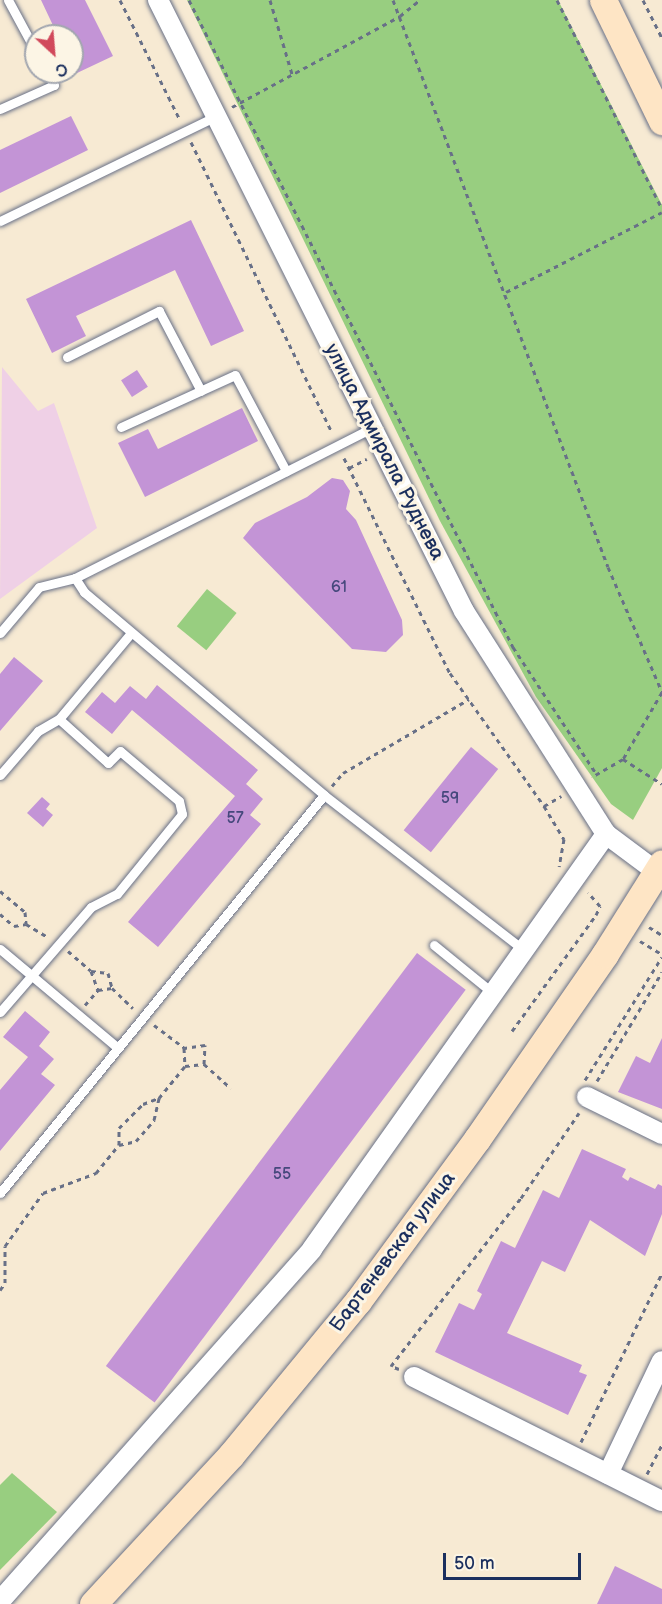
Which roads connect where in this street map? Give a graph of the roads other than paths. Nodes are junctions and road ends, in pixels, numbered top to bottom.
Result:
1 (8, 0) edge
2 (159, 0) edge
3 (603, 0) edge
4 (24, 30) edge
5 (53, 84) edge
6 (0, 109) edge
7 (216, 116) junction
8 (662, 121) edge
9 (0, 221) edge
10 (67, 357) dead end
11 (201, 391) junction
12 (121, 427) dead end
13 (372, 428) junction
14 (286, 471) junction
15 (75, 578) junction
16 (0, 633) edge
17 (131, 633) junction
18 (59, 719) junction
19 (0, 775) edge
20 (324, 795) junction
21 (606, 834) junction
22 (659, 867) edge
23 (434, 945) dead end
24 (0, 949) edge
25 (525, 951) junction
26 (31, 975) junction
27 (494, 994) junction
28 (0, 1012) edge
29 (117, 1048) junction
30 (584, 1092) road end
31 (662, 1134) edge
32 (0, 1193) edge
33 (662, 1361) edge
34 (414, 1377) road end
35 (608, 1474) junction
36 (662, 1501) edge
37 (0, 1601) edge
38 (93, 1604) edge

1 - 4 lane
2 - 7 street, улица Адмирала Руднева
3 - 8 main road
5 - 6 lane
7 - 9 lane
7 - 13 street, улица Адмирала Руднева
10 - 11 lane
11 - 12 lane
11 - 14 lane
13 - 14 lane
13 - 21 street, улица Адмирала Руднева
14 - 15 lane
15 - 16 lane
15 - 17 lane
17 - 18 lane
17 - 20 lane
18 - 19 lane
18 - 26 lane
20 - 25 lane
20 - 29 lane
21 - 22 street, улица Адмирала Руднева
21 - 25 street
22 - 38 main road, Бартеневская улица
23 - 27 lane
24 - 26 lane
25 - 27 street
26 - 28 lane
26 - 29 lane
27 - 37 street
29 - 32 lane
30 - 31 street
33 - 35 street
34 - 35 street
35 - 36 street

